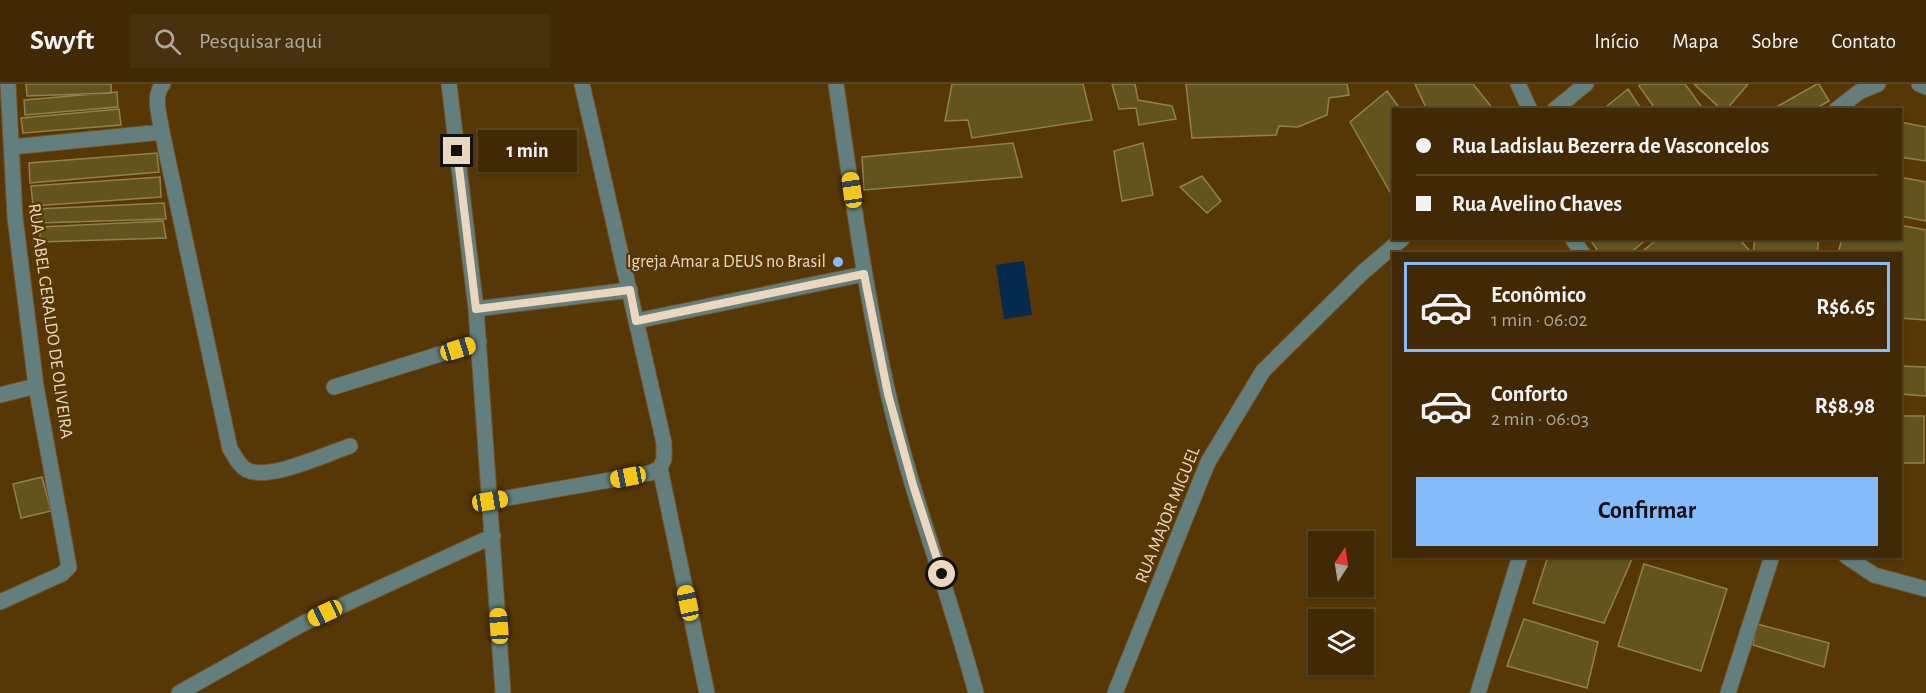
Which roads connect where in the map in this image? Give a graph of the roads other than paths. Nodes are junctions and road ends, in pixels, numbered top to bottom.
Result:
1 (8, 84) edge
2 (163, 84) edge
3 (449, 84) edge
4 (582, 84) edge
5 (836, 84) edge
6 (1518, 84) edge
7 (1586, 84) edge
8 (1878, 84) edge
9 (1918, 84) edge
10 (1926, 87) edge
11 (1529, 108) edge
12 (1556, 108) edge
13 (1839, 108) edge
14 (162, 132) junction
15 (12, 147) junction
16 (7, 218) edge
17 (1401, 240) edge
18 (864, 274) junction
19 (630, 290) junction
20 (476, 309) junction
21 (636, 321) junction
22 (479, 342) junction
23 (36, 386) junction
24 (334, 387) dead end
25 (0, 395) edge
26 (350, 446) dead end
27 (660, 468) junction
28 (490, 501) junction
29 (493, 536) junction
30 (1519, 558) edge
31 (1771, 558) edge
32 (1849, 558) edge
33 (1926, 589) edge
34 (0, 602) edge
35 (178, 693) edge
36 (503, 693) edge
37 (707, 693) edge
38 (976, 693) edge
39 (1115, 693) edge
40 (1478, 693) edge
41 (1728, 693) edge

1 - 15 street, RUA ABEL GERALDO DE OLIVEIRA
2 - 14 street
3 - 20 street
4 - 19 street
5 - 18 street
6 - 11 street
7 - 12 street
8 - 13 street
9 - 10 street
14 - 15 street
14 - 26 street
15 - 16 street, RUA ABEL GERALDO DE OLIVEIRA
16 - 23 street, RUA ABEL GERALDO DE OLIVEIRA
17 - 39 street, RUA MAJOR MIGUEL
18 - 21 street
18 - 38 street
19 - 20 street
19 - 21 street
20 - 22 street
21 - 27 street
22 - 24 street
22 - 28 street
23 - 25 street
23 - 34 street, RUA ABEL GERALDO DE OLIVEIRA
27 - 28 street
27 - 37 street
28 - 29 street
29 - 35 street
29 - 36 street
30 - 40 street
31 - 41 street
32 - 33 street

